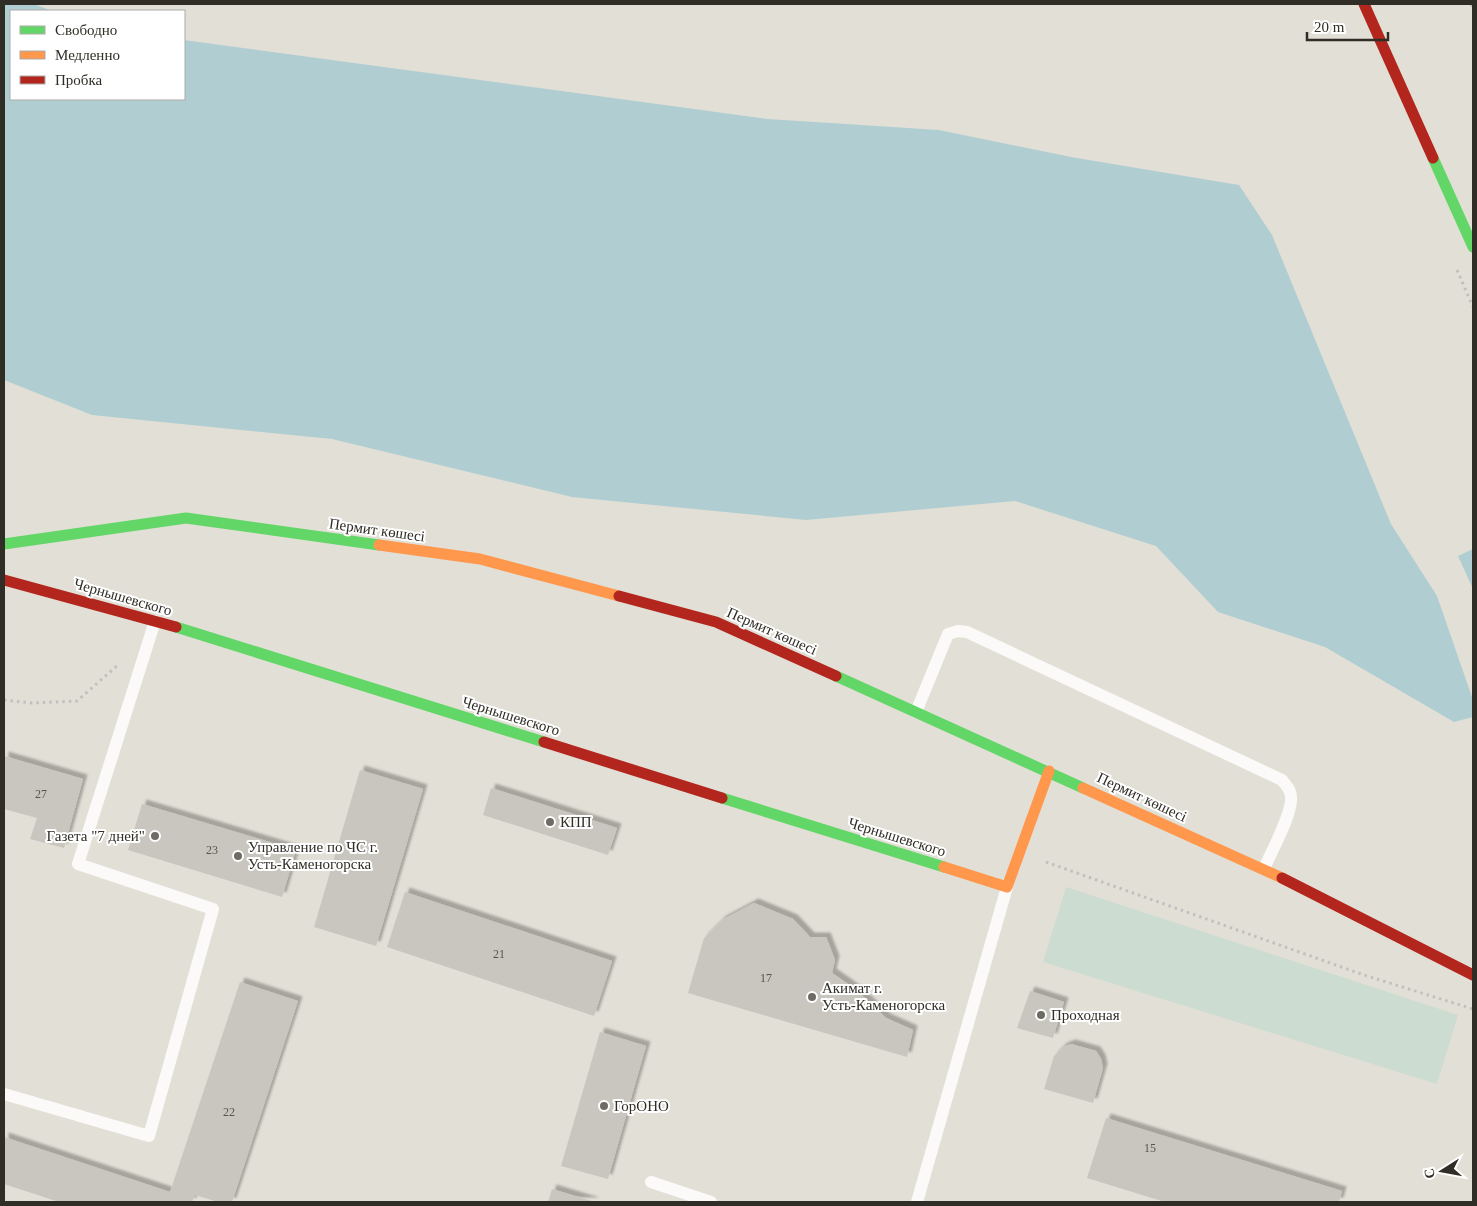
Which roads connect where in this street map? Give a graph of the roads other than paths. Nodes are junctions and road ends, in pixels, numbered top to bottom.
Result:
1 (1364, 4) edge
2 (1473, 247) edge
3 (4, 544) edge
4 (4, 580) edge
5 (155, 621) junction
6 (916, 712) junction
7 (1049, 771) junction
8 (1264, 869) junction
9 (1007, 887) junction
10 (1473, 975) edge
11 (4, 1094) edge
12 (651, 1182) dead end
13 (712, 1202) edge
14 (917, 1202) edge

1 - 2 main road
3 - 6 main road, Пермит көшесі
4 - 5 main road, Чернышевского
5 - 9 main road, Чернышевского
5 - 11 lane
6 - 7 main road, Пермит көшесі
6 - 8 lane
7 - 8 main road, Пермит көшесі
7 - 9 main road
8 - 10 main road, Пермит көшесі
9 - 14 lane
12 - 13 lane

